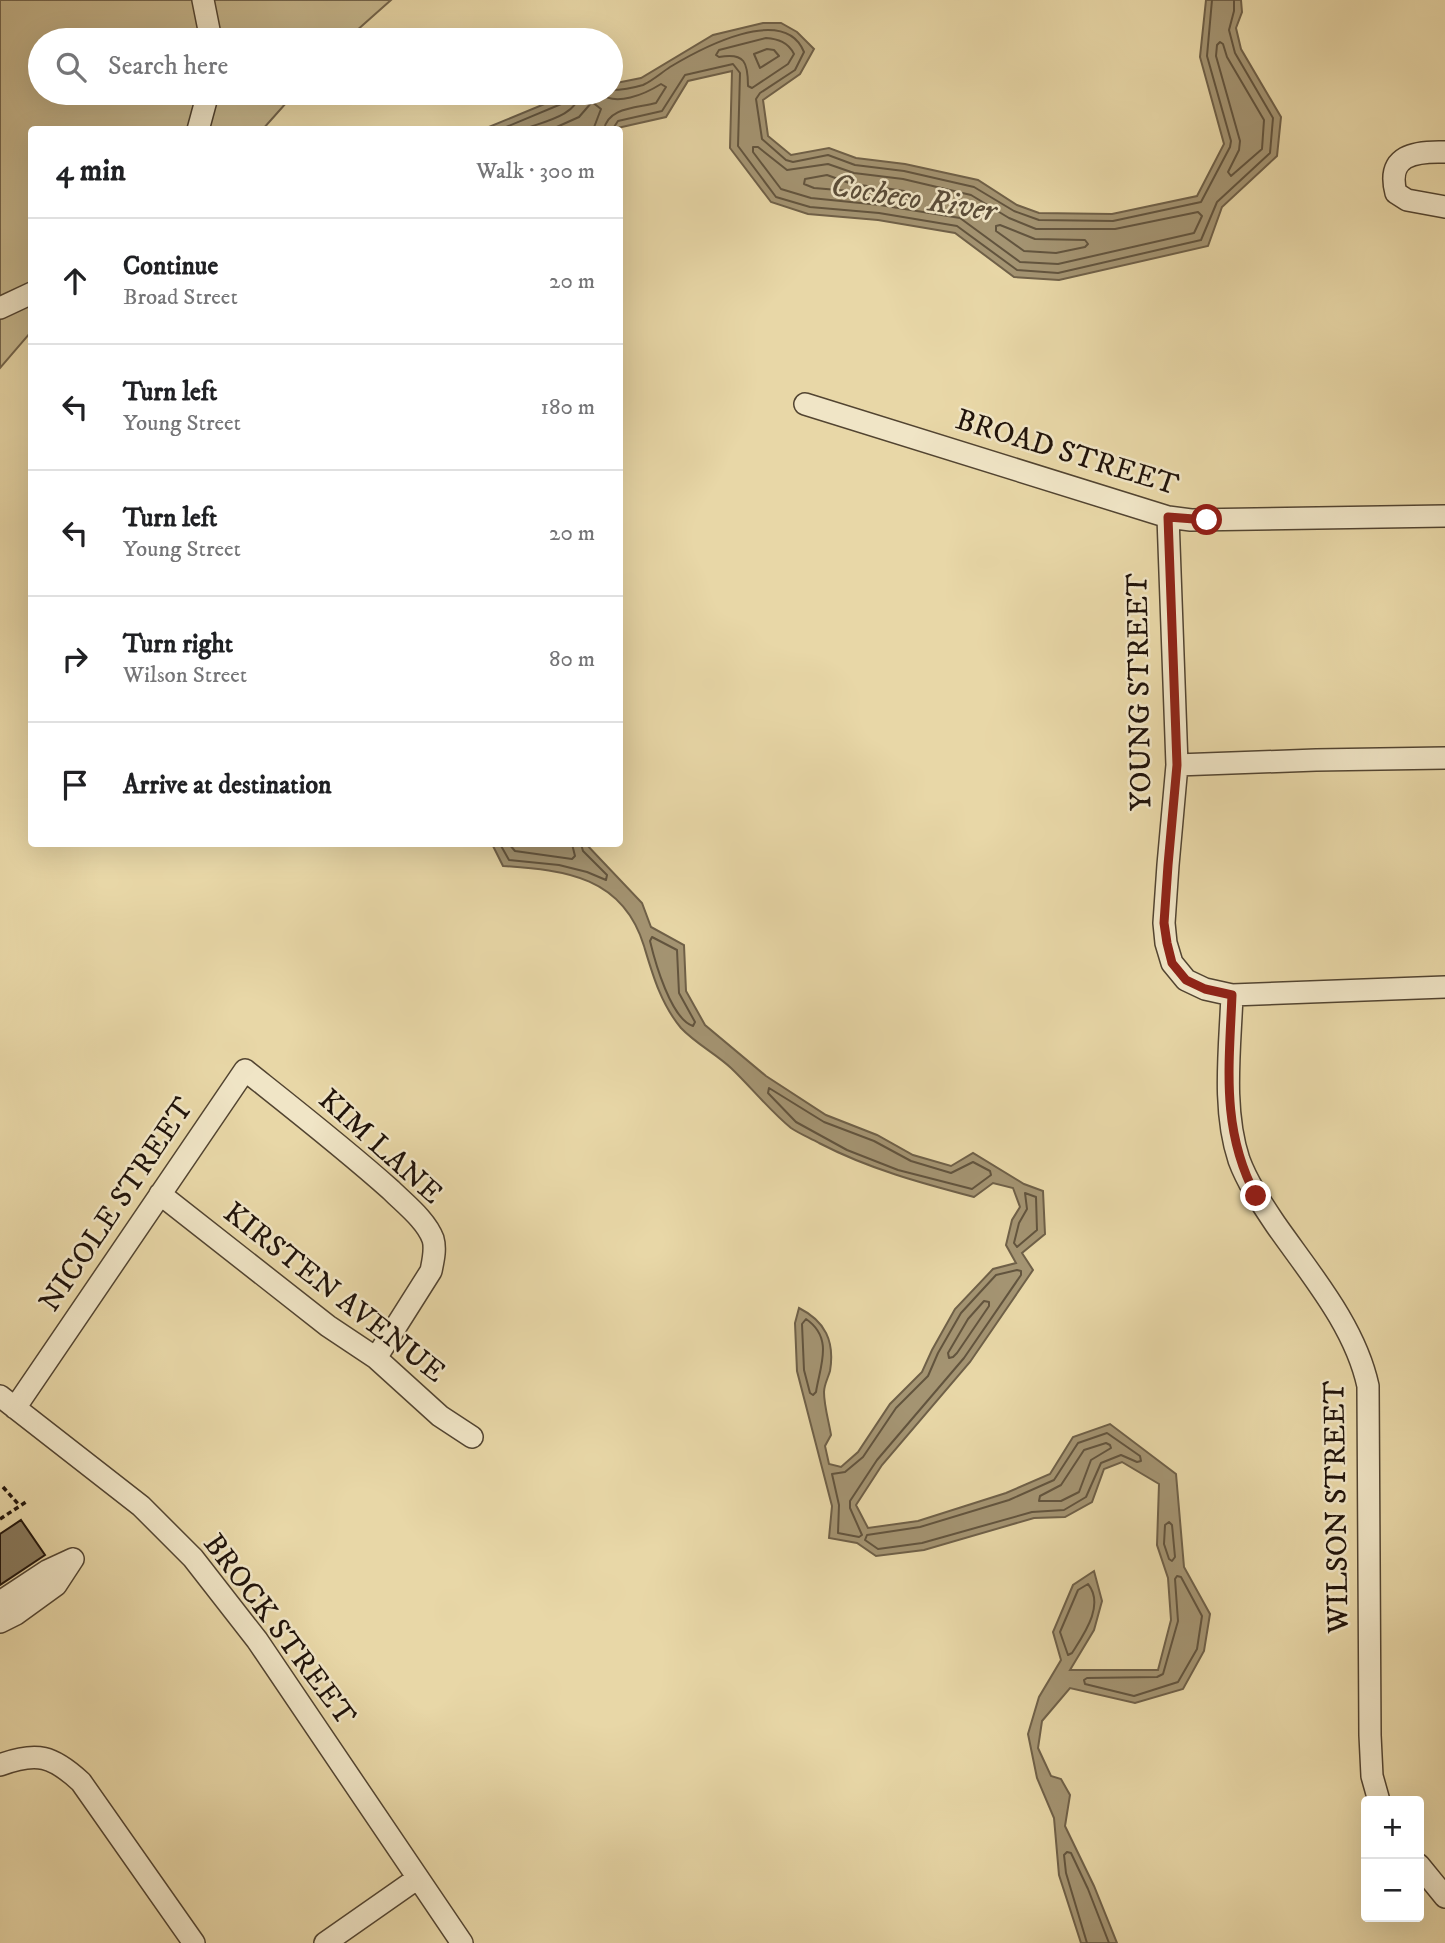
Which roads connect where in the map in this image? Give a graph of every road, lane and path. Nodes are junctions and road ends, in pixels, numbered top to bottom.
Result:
1 (203, 0) edge
2 (209, 28) edge
3 (205, 105) edge
4 (199, 126) edge
5 (1445, 152) edge
6 (1445, 207) edge
7 (28, 295) edge
8 (0, 308) edge
9 (804, 404) dead end
10 (1445, 516) edge
11 (1168, 517) junction
12 (1445, 758) edge
13 (1177, 765) junction
14 (1445, 987) edge
15 (1232, 995) junction
16 (245, 1070) joint
17 (160, 1194) junction
18 (376, 1358) junction
19 (7, 1402) edge
20 (472, 1437) dead end
21 (3, 1487) dead end
22 (26, 1502) dead end
23 (20, 1506) junction
24 (0, 1520) edge
25 (73, 1559) junction
26 (0, 1592) edge
27 (0, 1602) edge
28 (0, 1612) edge
29 (0, 1622) edge
30 (0, 1765) edge
31 (1378, 1796) edge
32 (1424, 1871) edge
33 (418, 1878) junction
34 (1445, 1897) edge
35 (194, 1943) edge
36 (325, 1943) edge
37 (463, 1943) edge

1 - 2 street
3 - 4 street
5 - 6 street
7 - 8 street
9 - 11 street, BROAD STREET
10 - 11 street, BROAD STREET
11 - 13 street, YOUNG STREET
12 - 13 street
13 - 15 street, YOUNG STREET
14 - 15 street, YOUNG STREET
15 - 31 street, WILSON STREET
16 - 17 street, NICOLE STREET
16 - 18 street, KIM LANE
17 - 18 street, KIRSTEN AVENUE
17 - 19 street, NICOLE STREET
18 - 20 street, KIRSTEN AVENUE
19 - 33 street, BROCK STREET
21 - 23 path
22 - 23 path
23 - 24 path
25 - 26 street
25 - 27 street
25 - 28 street
25 - 29 street
30 - 35 street
32 - 34 street
33 - 36 street
33 - 37 street, BROCK STREET

